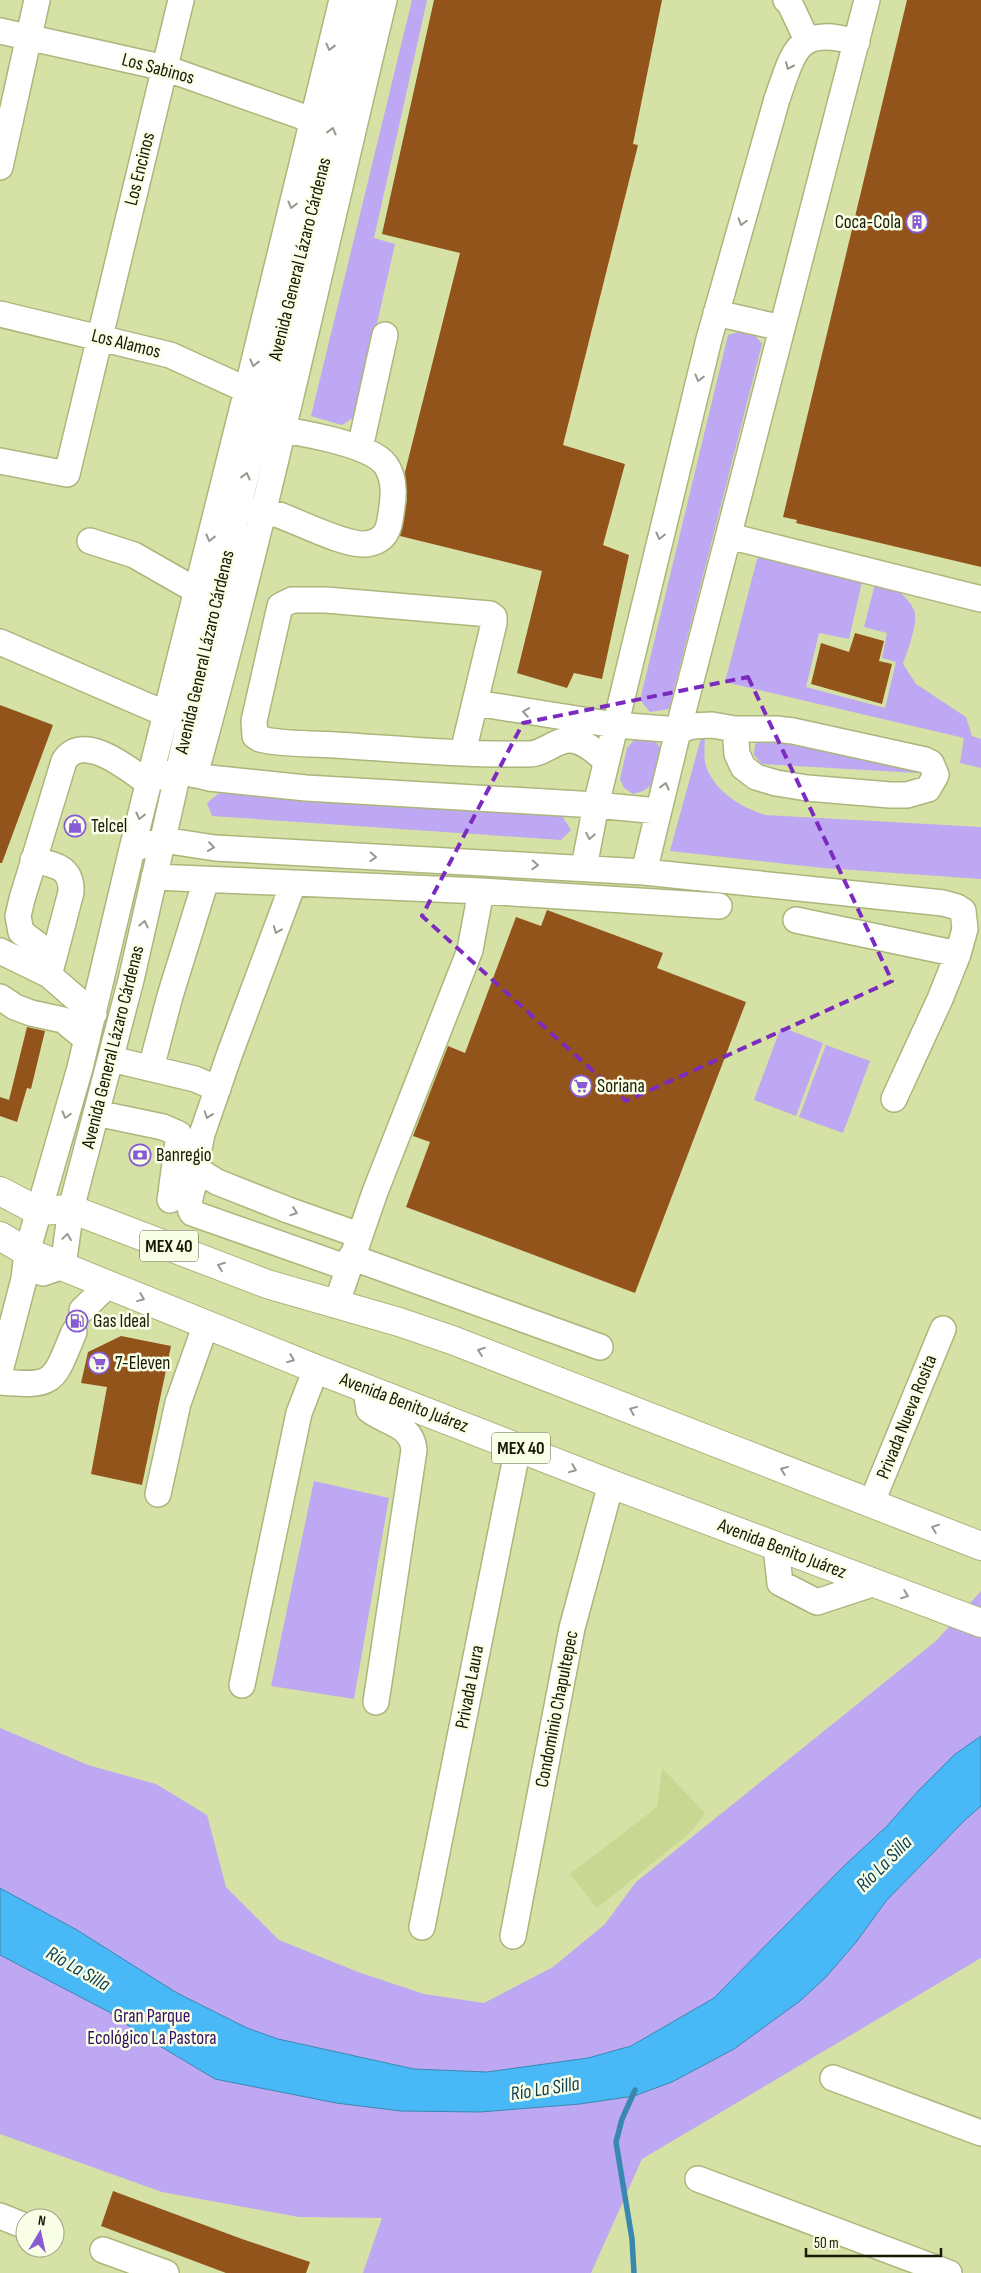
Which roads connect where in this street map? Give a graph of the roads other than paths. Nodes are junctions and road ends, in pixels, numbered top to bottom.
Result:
1 (37, 0) edge
2 (181, 0) edge
3 (342, 0) edge
4 (365, 0) edge
5 (384, 0) edge
6 (786, 0) edge
7 (867, 0) edge
8 (0, 32) edge
9 (28, 38) junction
10 (807, 40) junction
11 (857, 42) junction
12 (165, 68) junction
13 (312, 120) junction
14 (0, 167) edge
15 (716, 313) junction
16 (0, 314) edge
17 (782, 328) junction
18 (385, 335) dead end
19 (99, 338) junction
20 (247, 390) junction
21 (270, 428) junction
22 (360, 448) junction
23 (0, 461) edge
24 (238, 508) junction
25 (263, 512) junction
26 (729, 536) junction
27 (90, 541) dead end
28 (197, 590) junction
29 (981, 599) edge
30 (0, 642) edge
31 (183, 646) junction
32 (475, 703) junction
33 (166, 714) junction
34 (188, 724) junction
35 (616, 725) junction
36 (735, 729) junction
37 (564, 730) junction
38 (679, 730) junction
39 (463, 752) junction
40 (606, 761) junction
41 (186, 772) junction
42 (148, 783) junction
43 (596, 805) junction
44 (658, 811) junction
45 (163, 840) junction
46 (132, 849) junction
47 (34, 860) junction
48 (584, 867) junction
49 (644, 872) junction
50 (154, 877) junction
51 (206, 880) junction
52 (293, 884) junction
53 (481, 891) junction
54 (719, 906) dead end
55 (796, 920) dead end
56 (0, 951) edge
57 (958, 954) junction
58 (51, 966) junction
59 (131, 980) junction
60 (101, 982) junction
61 (170, 996) junction
62 (0, 997) edge
63 (94, 1014) junction
64 (87, 1040) junction
65 (110, 1059) junction
66 (151, 1068) junction
67 (218, 1089) junction
68 (894, 1100) dead end
69 (96, 1113) junction
70 (198, 1171) junction
71 (0, 1191) edge
72 (170, 1200) dead end
73 (71, 1209) junction
74 (38, 1211) junction
75 (0, 1236) edge
76 (27, 1252) junction
77 (353, 1253) junction
78 (63, 1266) junction
79 (24, 1279) junction
80 (108, 1285) junction
81 (8, 1305) edge
82 (336, 1305) junction
83 (206, 1324) junction
84 (943, 1330) dead end
85 (600, 1347) dead end
86 (316, 1369) junction
87 (0, 1371) edge
88 (0, 1382) edge
89 (376, 1392) junction
90 (518, 1447) junction
91 (611, 1484) junction
92 (158, 1494) dead end
93 (872, 1504) junction
94 (776, 1546) junction
95 (981, 1546) edge
96 (874, 1583) junction
97 (981, 1623) edge
98 (242, 1685) dead end
99 (376, 1702) dead end
100 (422, 1927) dead end
101 (513, 1936) dead end
102 (832, 2078) dead end
103 (981, 2133) edge
104 (698, 2179) dead end
105 (0, 2216) edge
106 (15, 2222) edge
107 (103, 2250) dead end
108 (166, 2273) edge
109 (949, 2273) edge

1 - 9 street
2 - 12 street, Los Encinos
3 -> 13 street, Avenida General Lázaro Cárdenas
21 -> 4 street, Avenida General Lázaro Cárdenas
5 - 21 street
6 - 10 street
7 - 11 street
8 - 9 street, Los Sabinos
9 - 12 street, Los Sabinos
9 - 14 street
10 - 11 street
10 -> 15 street
11 - 17 street
12 - 13 street, Los Sabinos
12 - 19 street, Los Encinos
13 -> 20 street, Avenida General Lázaro Cárdenas
15 - 17 street
15 -> 35 street
16 - 19 street, Los Alamos
17 - 26 street
18 - 22 street
19 - 20 street, Los Alamos
19 - 23 street, Los Encinos
20 -> 28 street, Avenida General Lázaro Cárdenas
21 - 22 street
24 -> 21 street, Avenida General Lázaro Cárdenas
21 - 25 street
22 - 25 street
24 - 25 street
24 - 34 street, Avenida General Lázaro Cárdenas
25 - 41 street
26 - 29 street
26 - 38 street
27 - 28 street
28 - 31 street, Avenida General Lázaro Cárdenas
30 - 33 street
31 - 33 street, Avenida General Lázaro Cárdenas
31 - 34 street
37 -> 32 street
32 - 39 street
32 - 39 street
33 - 42 street, Avenida General Lázaro Cárdenas
34 - 41 street, Avenida General Lázaro Cárdenas
35 - 37 street
35 - 38 street
35 - 40 street
36 - 36 street
36 - 38 street
37 - 39 street
37 - 40 street
44 -> 38 street
40 - 43 street
41 - 42 street
41 - 43 street
41 - 45 street, Avenida General Lázaro Cárdenas
42 -> 46 street, Avenida General Lázaro Cárdenas
42 - 47 street
43 - 44 street
43 -> 48 street
44 - 49 street
45 - 46 street
45 -> 48 street
45 - 50 street, Avenida General Lázaro Cárdenas
46 - 60 street, Avenida General Lázaro Cárdenas
47 - 58 street
47 - 58 street
48 - 49 street
49 - 57 street
50 - 51 street
59 -> 50 street, Avenida General Lázaro Cárdenas
51 - 52 street
51 - 61 street
52 - 53 street
52 -> 67 street
53 - 54 street
53 - 77 street
55 - 57 street
56 - 58 street
57 - 68 street
58 - 63 street
59 - 60 street
59 - 61 street
59 - 65 street, Avenida General Lázaro Cárdenas
60 - 63 street, Avenida General Lázaro Cárdenas
61 - 66 street
62 - 64 street
63 - 64 street, Avenida General Lázaro Cárdenas
64 -> 74 street, Avenida General Lázaro Cárdenas
65 - 66 street
65 - 69 street, Avenida General Lázaro Cárdenas
66 - 67 street
67 -> 70 street
69 - 72 street
69 - 73 street, Avenida General Lázaro Cárdenas
70 -> 77 street
70 - 77 street
71 - 74 main road
73 - 74 main road, MEX 40
78 -> 73 street, Avenida General Lázaro Cárdenas
82 -> 73 main road, MEX 40
74 - 76 street, Avenida General Lázaro Cárdenas
75 - 76 main road, Avenida Benito Juárez / MEX 40
76 - 78 main road, Avenida Benito Juárez / MEX 40
76 - 79 street, Avenida General Lázaro Cárdenas
77 - 82 street
77 - 85 street
78 - 79 street
78 - 80 main road, Avenida Benito Juárez / MEX 40
79 - 81 street, Avenida General Lázaro Cárdenas
80 -> 83 main road, Avenida Benito Juárez / MEX 40
80 - 88 street
81 - 87 street, Avenida General Lázaro Cárdenas
93 -> 82 main road, MEX 40
83 -> 86 main road, Avenida Benito Juárez / MEX 40
83 - 92 street
84 - 93 street, Privada Nueva Rosita
86 - 89 main road, Avenida Benito Juárez / MEX 40
86 - 98 street
89 - 90 main road, Avenida Benito Juárez / MEX 40
89 - 99 street
90 -> 91 main road, Avenida Benito Juárez / MEX 40
90 - 100 street, Privada Laura
91 - 94 main road, Avenida Benito Juárez / MEX 40
91 - 101 street, Condominio Chapultepec
95 -> 93 main road, MEX 40
94 - 96 main road, Avenida Benito Juárez / MEX 40
94 - 96 street
96 -> 97 main road, Avenida Benito Juárez / MEX 40
102 - 103 street
104 - 109 street
105 - 106 street
107 - 108 street

